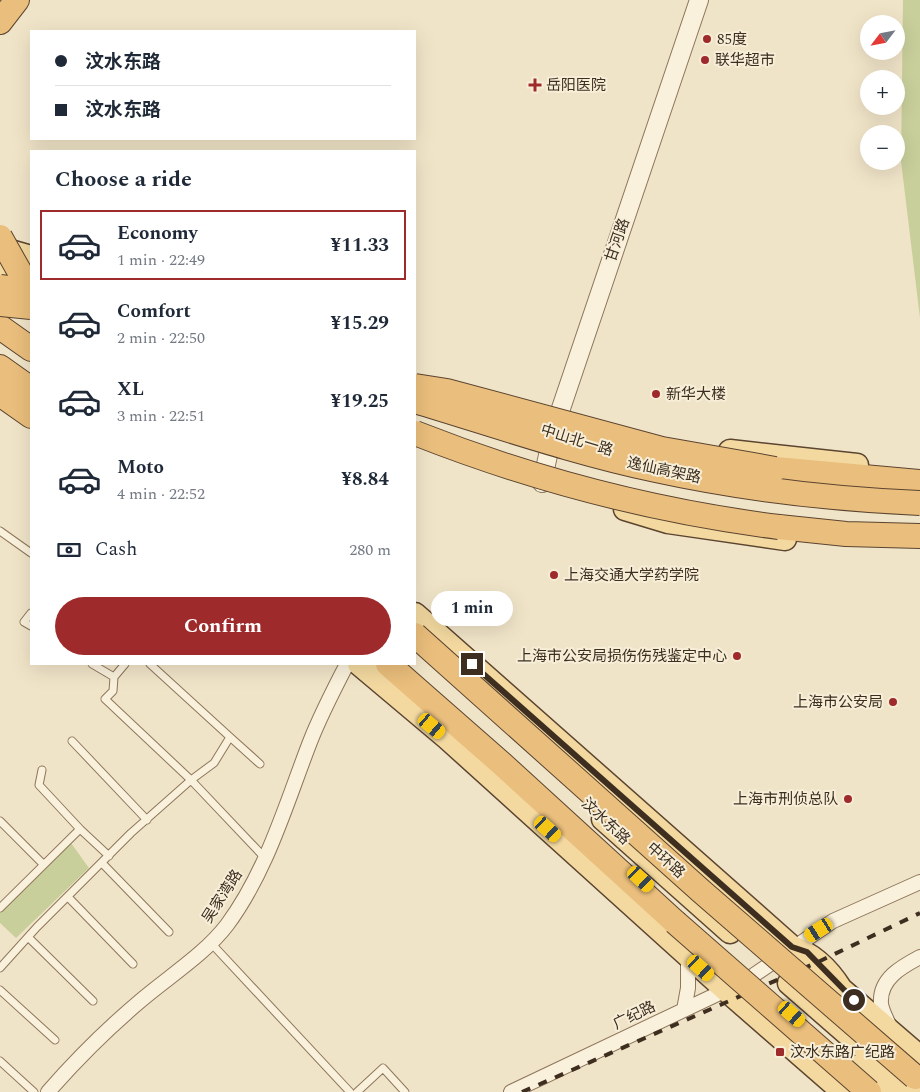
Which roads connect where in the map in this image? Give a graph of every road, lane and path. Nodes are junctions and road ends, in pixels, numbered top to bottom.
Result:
1 (17, 0) edge
2 (699, 0) edge
3 (0, 22) edge
4 (1, 251) edge
5 (30, 257) edge
6 (0, 279) edge
7 (0, 287) edge
8 (30, 287) edge
9 (30, 287) edge
10 (30, 288) edge
11 (30, 288) edge
12 (30, 288) edge
13 (30, 289) edge
14 (0, 297) edge
15 (0, 304) edge
16 (0, 327) edge
17 (30, 348) edge
18 (0, 361) edge
19 (0, 367) edge
20 (30, 382) edge
21 (0, 383) edge
22 (416, 386) edge
23 (30, 388) edge
24 (416, 391) edge
25 (0, 394) edge
26 (416, 401) edge
27 (30, 404) edge
28 (30, 415) edge
29 (416, 417) edge
30 (556, 423) junction
31 (416, 434) edge
32 (416, 434) edge
33 (920, 472) edge
34 (543, 477) junction
35 (920, 482) edge
36 (920, 493) edge
37 (920, 503) edge
38 (920, 517) edge
39 (920, 526) edge
40 (0, 531) edge
41 (920, 536) edge
42 (920, 545) edge
43 (30, 552) edge
44 (30, 614) edge
45 (416, 615) edge
46 (30, 625) edge
47 (419, 641) edge
48 (94, 665) edge
49 (124, 665) edge
50 (151, 665) edge
51 (347, 665) edge
52 (360, 665) edge
53 (389, 665) edge
54 (401, 665) edge
55 (114, 677) junction
56 (230, 737) junction
57 (72, 741) dead end
58 (570, 750) junction
59 (260, 764) dead end
60 (42, 770) dead end
61 (191, 780) junction
62 (586, 803) junction
63 (147, 820) junction
64 (0, 821) edge
65 (80, 829) junction
66 (109, 856) junction
67 (265, 858) junction
68 (102, 863) junction
69 (43, 864) junction
70 (920, 882) edge
71 (68, 897) junction
72 (0, 908) edge
73 (169, 932) dead end
74 (28, 937) junction
75 (210, 942) junction
76 (792, 947) junction
77 (688, 956) junction
78 (920, 958) edge
79 (133, 964) dead end
80 (0, 968) edge
81 (760, 971) junction
82 (0, 990) edge
83 (726, 990) junction
84 (93, 1001) dead end
85 (684, 1010) junction
86 (892, 1032) junction
87 (55, 1040) dead end
88 (920, 1057) edge
89 (0, 1061) edge
90 (920, 1081) edge
91 (34, 1092) edge
92 (48, 1092) edge
93 (350, 1092) edge
94 (357, 1092) edge
95 (405, 1092) edge
96 (511, 1092) edge
97 (843, 1092) edge
98 (869, 1092) edge
99 (886, 1092) edge
100 (914, 1092) edge

1 - 3 highway
2 - 30 street, 甘河路
4 - 5 main road
4 - 8 highway, bridge
4 - 9 main road
6 - 10 main road
7 - 11 highway, bridge
12 - 14 main road
13 - 15 highway, bridge
16 - 17 highway
18 - 20 main road
19 - 23 highway
21 - 27 main road
22 - 35 highway, bridge
24 - 30 main road, 中山北一路
25 - 28 highway
26 - 37 highway, 逸仙高架路, bridge
29 - 38 highway, 逸仙高架路
30 - 33 main road
30 - 34 street, 甘河路
30 - 36 main road, 中山北一路
31 - 34 main road
32 - 41 highway, bridge
34 - 39 main road
34 - 42 main road
40 - 43 lane
44 - 46 lane
45 - 58 main road, 汶水东路
47 - 62 main road, 汶水东路
47 - 90 highway, 中环路, bridge
48 - 55 lane
49 - 55 lane
50 - 56 lane
51 - 67 street, 吴家湾路
52 - 77 main road
53 - 98 highway, bridge
54 - 81 main road, 汶水东路
55 - 61 lane
56 - 59 lane
56 - 61 lane
57 - 63 lane
58 - 62 main road
58 - 76 main road, 汶水东路
60 - 65 lane
61 - 63 lane
61 - 67 lane
62 - 81 main road, 汶水东路
63 - 66 lane
64 - 69 lane
65 - 66 lane
65 - 69 lane
66 - 68 lane
67 - 75 street, 吴家湾路
68 - 71 lane
68 - 73 lane
69 - 72 lane
70 - 76 street
71 - 74 lane
71 - 79 lane
74 - 80 lane
74 - 84 lane
75 - 92 street, 吴家湾路
75 - 93 lane
76 - 81 street, 广纪路
76 - 86 main road, 汶水东路
77 - 83 main road
77 - 85 street
78 - 86 street
81 - 83 street, 广纪路
81 - 99 main road, 汶水东路
81 - 100 main road, 汶水东路
82 - 87 lane
83 - 85 street, 广纪路
83 - 97 main road
85 - 96 street, 广纪路
86 - 88 main road, 汶水东路
89 - 91 lane
94 - 95 lane

